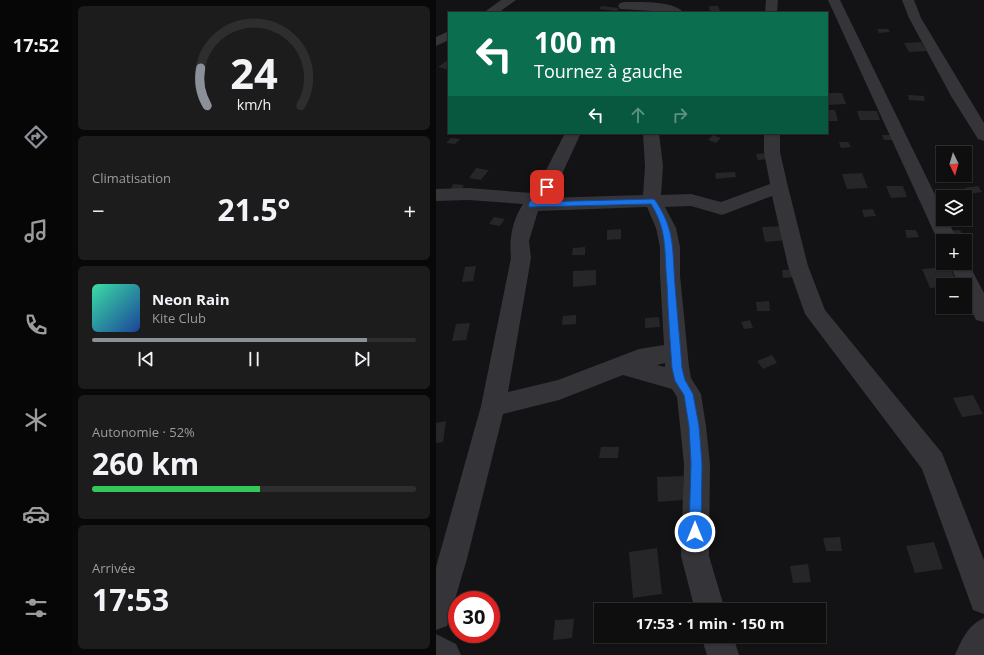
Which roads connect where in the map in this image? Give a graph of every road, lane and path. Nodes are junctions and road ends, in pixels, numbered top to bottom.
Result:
1 (510, 0) edge
2 (772, 0) edge
3 (834, 0) edge
4 (908, 0) edge
5 (624, 6) edge
6 (679, 7) edge
7 (491, 12) edge
8 (771, 12) edge
9 (448, 36) edge
10 (436, 42) edge
11 (436, 49) edge
12 (448, 51) edge
13 (573, 134) edge
14 (651, 134) edge
15 (772, 134) edge
16 (984, 136) edge
17 (779, 187) junction
18 (436, 196) edge
19 (534, 202) junction
20 (653, 202) junction
21 (945, 234) edge
22 (962, 270) edge
23 (984, 314) edge
24 (675, 352) junction
25 (624, 366) junction
26 (680, 381) junction
27 (493, 406) junction
28 (984, 599) edge
29 (708, 603) edge
30 (436, 615) edge
31 (984, 634) edge
32 (719, 643) edge
33 (436, 650) edge
34 (445, 655) edge
35 (722, 655) edge
36 (971, 655) edge

1 - 7 street
2 - 8 street
3 - 21 street
4 - 16 street
5 - 6 street
9 - 10 street
11 - 12 street
13 - 19 street
14 - 20 street
15 - 17 street
17 - 20 street
17 - 28 street
18 - 19 street
19 - 20 street
19 - 27 street
20 - 24 street
22 - 23 street
24 - 25 street
24 - 26 street
25 - 26 street
25 - 27 street
26 - 29 street
27 - 30 street
31 - 36 street
32 - 35 street
33 - 34 street

